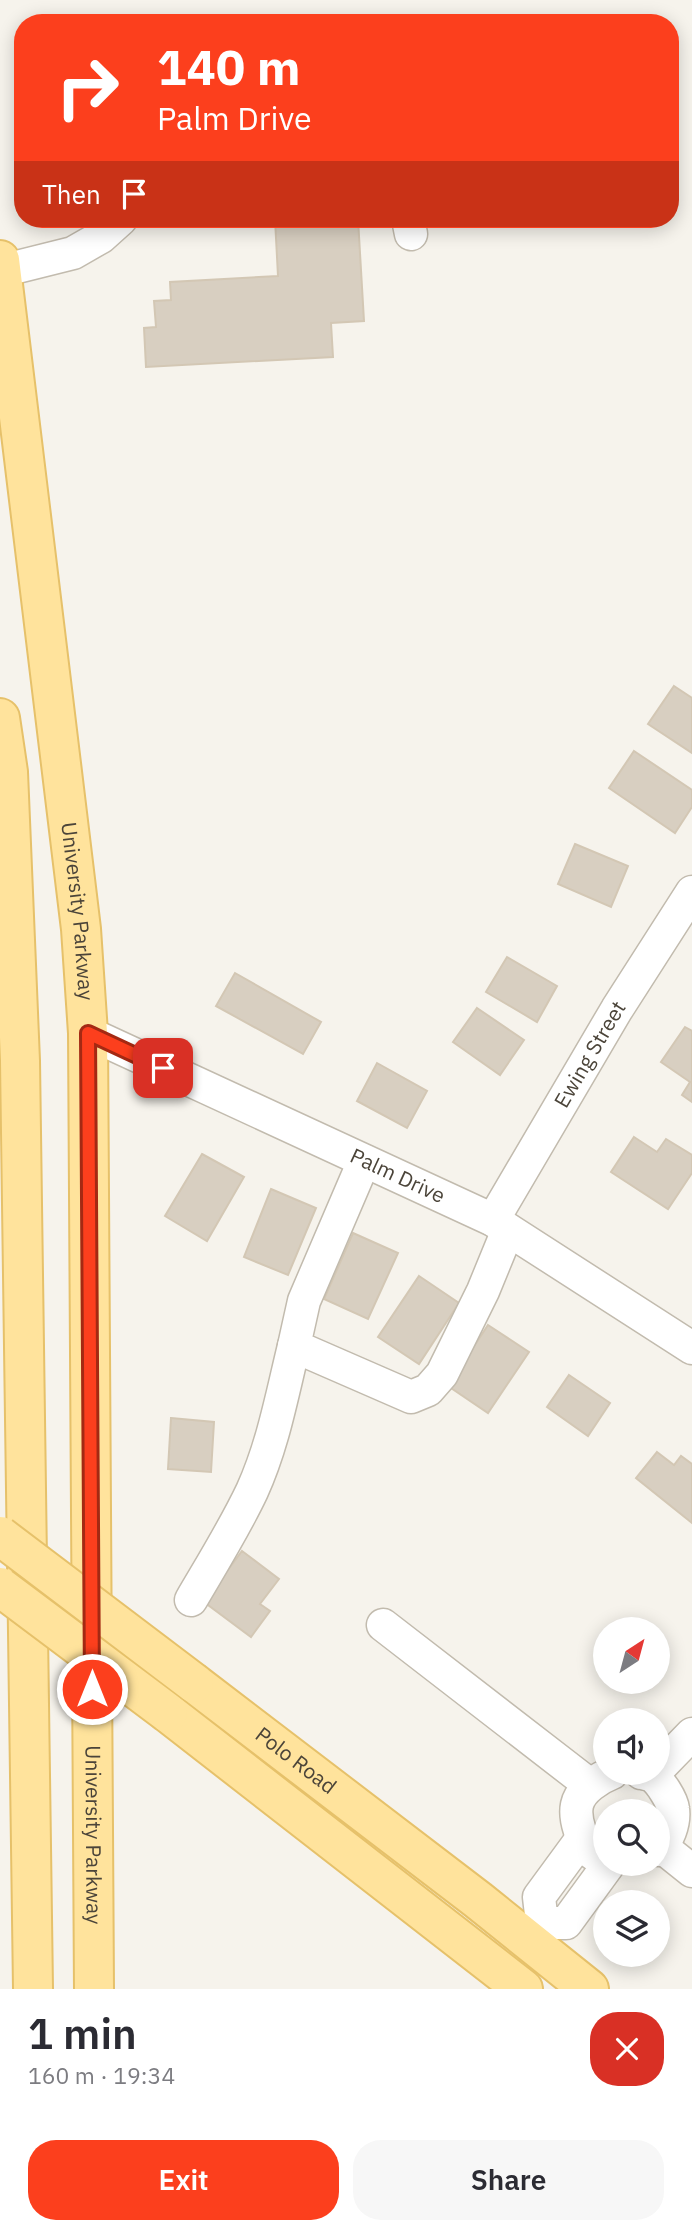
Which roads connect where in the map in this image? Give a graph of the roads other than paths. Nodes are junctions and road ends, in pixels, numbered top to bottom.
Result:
1 (111, 228) edge
2 (0, 260) edge
3 (1, 271) edge
4 (0, 718) edge
5 (692, 892) edge
6 (88, 1033) junction
7 (364, 1161) junction
8 (500, 1225) junction
9 (294, 1346) junction
10 (692, 1348) edge
11 (0, 1536) edge
12 (0, 1587) edge
13 (191, 1600) dead end
14 (383, 1625) dead end
15 (692, 1734) edge
16 (670, 1754) edge
17 (593, 1773) edge
18 (595, 1785) edge
19 (670, 1803) edge
20 (670, 1831) edge
21 (583, 1837) junction
22 (593, 1855) edge
23 (670, 1856) edge
24 (692, 1871) edge
25 (598, 1876) edge
26 (478, 1900) junction
27 (535, 1932) junction
28 (485, 1977) edge
29 (33, 1989) edge
30 (94, 1989) edge
31 (523, 1989) edge
32 (589, 1989) edge

1 - 3 street
2 - 3 main road, University Parkway
3 - 6 main road, University Parkway
4 - 29 main road
5 - 8 street, Ewing Street
6 - 7 street, Palm Drive
6 - 30 main road, University Parkway
7 - 8 street, Palm Drive
7 - 9 street
8 - 9 street, Ewing Street
8 - 10 street, Palm Drive
9 - 13 street
11 - 26 main road, Polo Road, bridge
12 - 28 main road, Polo Road, bridge
14 - 17 street
15 - 16 street
18 - 21 street
19 - 20 street
21 - 22 street
21 - 27 street
23 - 24 street
25 - 27 street
26 - 27 main road, Polo Road
26 - 28 main road
27 - 32 main road, Polo Road
28 - 31 main road, Polo Road

